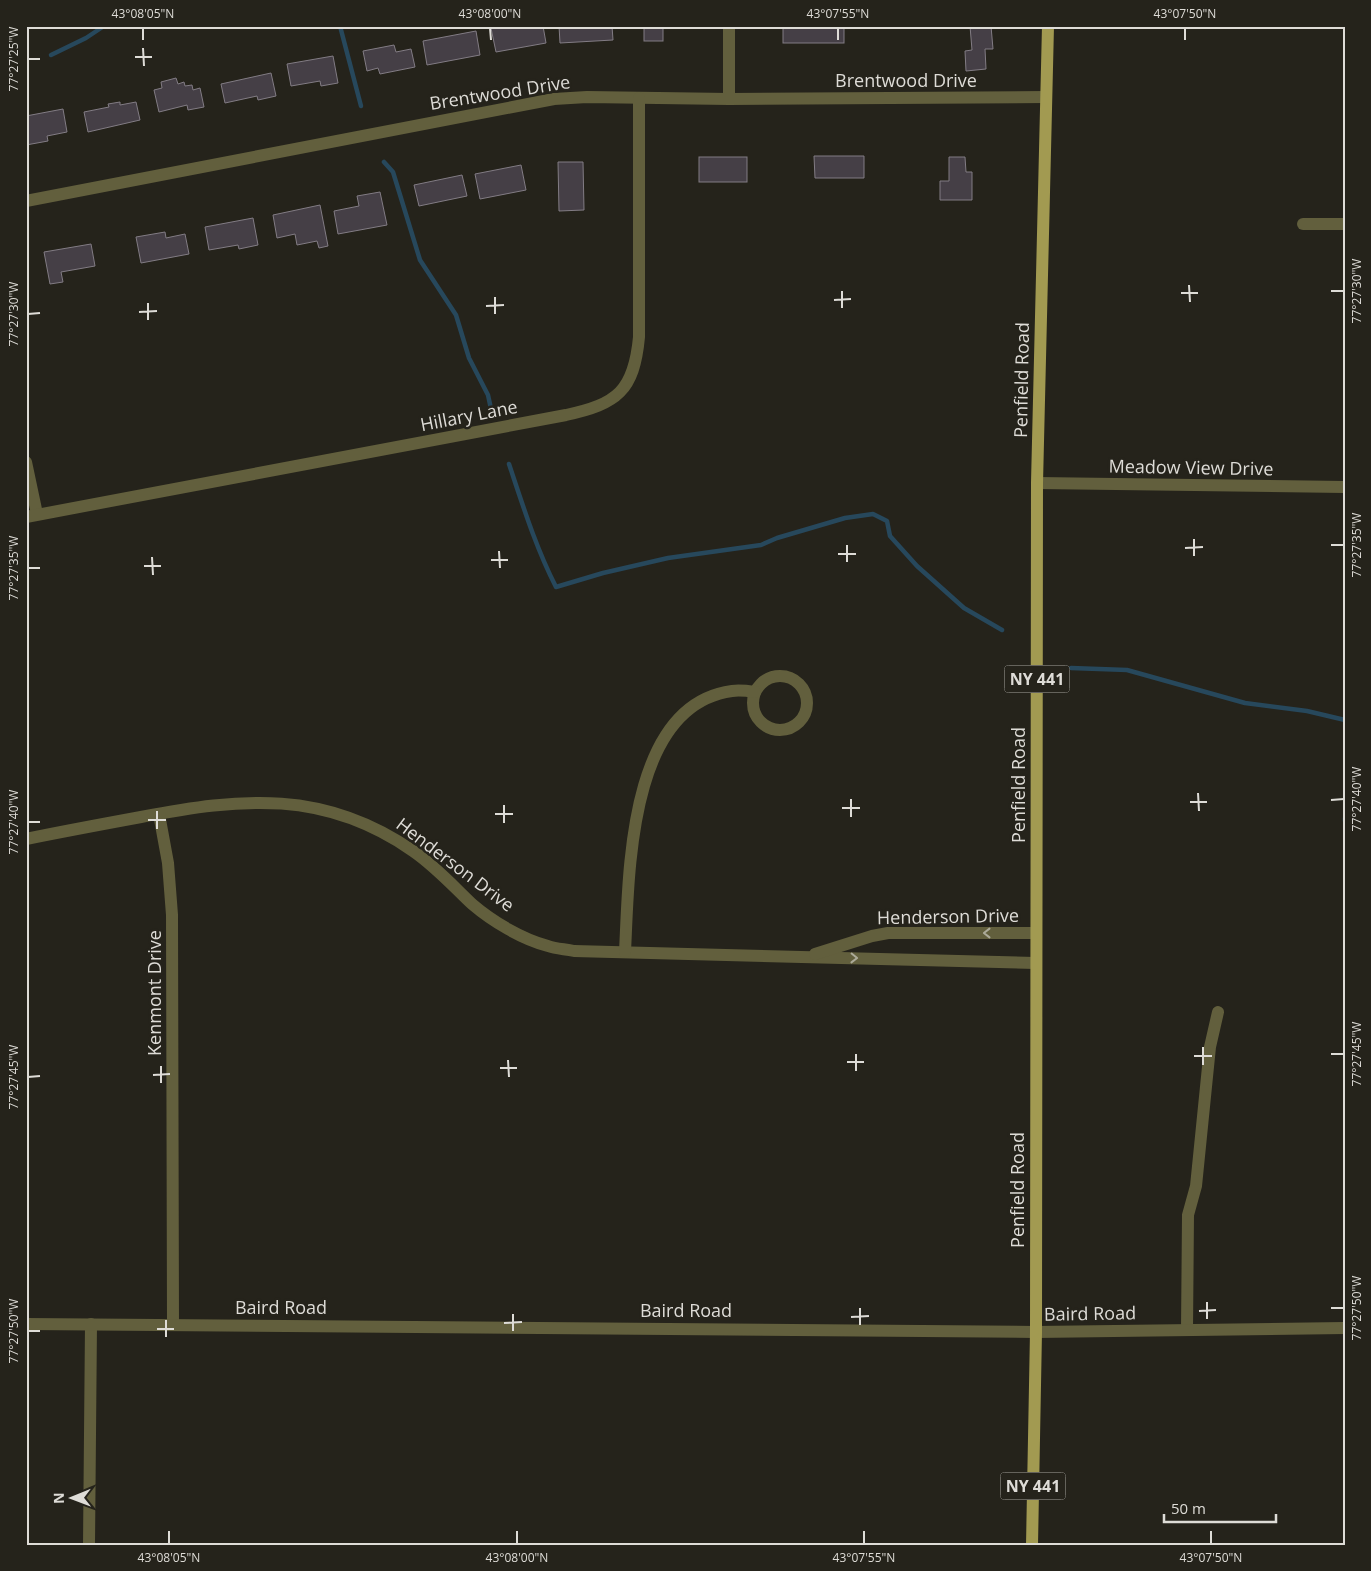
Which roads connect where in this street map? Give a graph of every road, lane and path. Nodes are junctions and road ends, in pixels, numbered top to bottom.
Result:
1 (729, 26) edge
2 (1048, 26) edge
3 (1046, 97) junction
4 (639, 98) junction
5 (729, 99) junction
6 (26, 202) edge
7 (1303, 224) dead end
8 (1345, 224) edge
9 (26, 462) edge
10 (1038, 484) junction
11 (1345, 487) edge
12 (32, 516) edge
13 (755, 692) junction
14 (158, 814) junction
15 (26, 839) edge
16 (1036, 933) junction
17 (624, 952) junction
18 (805, 957) junction
19 (1035, 963) junction
20 (1218, 1012) dead end
21 (26, 1324) edge
22 (91, 1324) junction
23 (173, 1324) junction
24 (1345, 1328) edge
25 (1187, 1330) junction
26 (1036, 1332) junction
27 (89, 1545) edge
28 (1032, 1545) edge

1 - 5 street
2 - 3 main road, Penfield Road / NY 441
3 - 5 street, Brentwood Drive
3 - 10 main road, Penfield Road / NY 441
4 - 5 street, Brentwood Drive
4 - 6 street, Brentwood Drive
4 - 12 street, Hillary Lane
7 - 8 street
9 - 12 street
10 - 11 street, Meadow View Drive
10 - 16 main road, Penfield Road / NY 441
13 - 13 street
13 - 17 street
14 - 15 street, Henderson Drive
14 - 17 street, Henderson Drive
14 - 23 street, Kenmont Drive
16 -> 18 street, Henderson Drive
16 - 19 main road, Penfield Road / NY 441
17 - 18 street, Henderson Drive
18 -> 19 street, Henderson Drive
19 - 26 main road, Penfield Road / NY 441
20 - 25 street
21 - 22 street, Baird Road
22 - 23 street, Baird Road
22 - 27 street
23 - 26 street, Baird Road
24 - 25 street, Baird Road
25 - 26 street, Baird Road
26 - 28 main road, Penfield Road / NY 441

